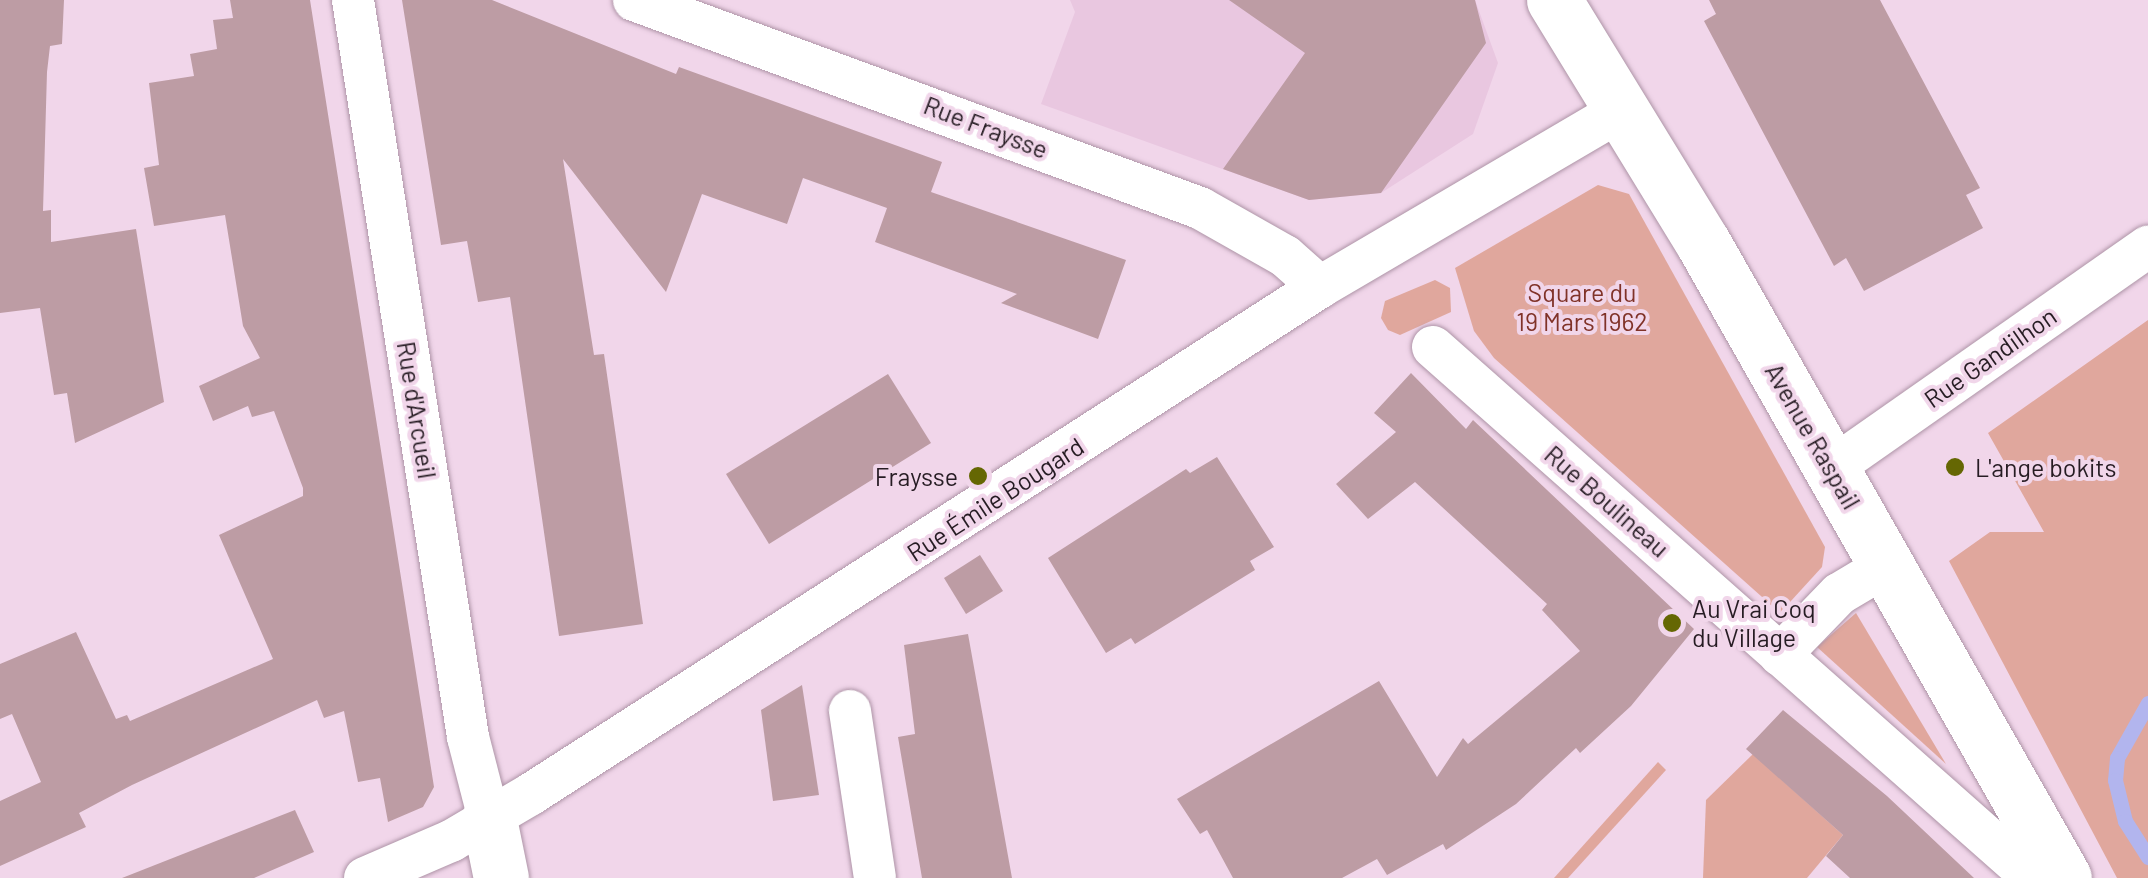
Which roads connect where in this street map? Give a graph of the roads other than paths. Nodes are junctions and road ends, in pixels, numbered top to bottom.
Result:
1 (353, 0) edge
2 (634, 0) edge
3 (1554, 0) edge
4 (1620, 111) junction
5 (2148, 248) edge
6 (1320, 287) junction
7 (1433, 348) dead end
8 (1832, 468) junction
9 (1886, 566) junction
10 (1780, 654) junction
11 (850, 711) dead end
12 (488, 819) junction
13 (365, 878) edge
14 (502, 878) edge
15 (875, 878) edge
16 (2033, 878) edge
17 (2064, 878) edge

1 - 12 street, Rue d'Arcueil
2 - 6 street, Rue Fraysse
3 - 4 main road, Avenue Raspail
4 - 6 street, Rue Émile Bougard
4 - 8 main road, Avenue Raspail
5 - 8 street, Rue Gandilhon
6 - 12 street, Rue Émile Bougard
7 - 10 street, Rue Boulineau
8 - 9 main road, Avenue Raspail
9 - 10 street
9 - 17 main road, Avenue Raspail
10 - 16 street, Rue Boulineau
11 - 15 street
12 - 13 street, Rue Émile Bougard
12 - 14 main road

